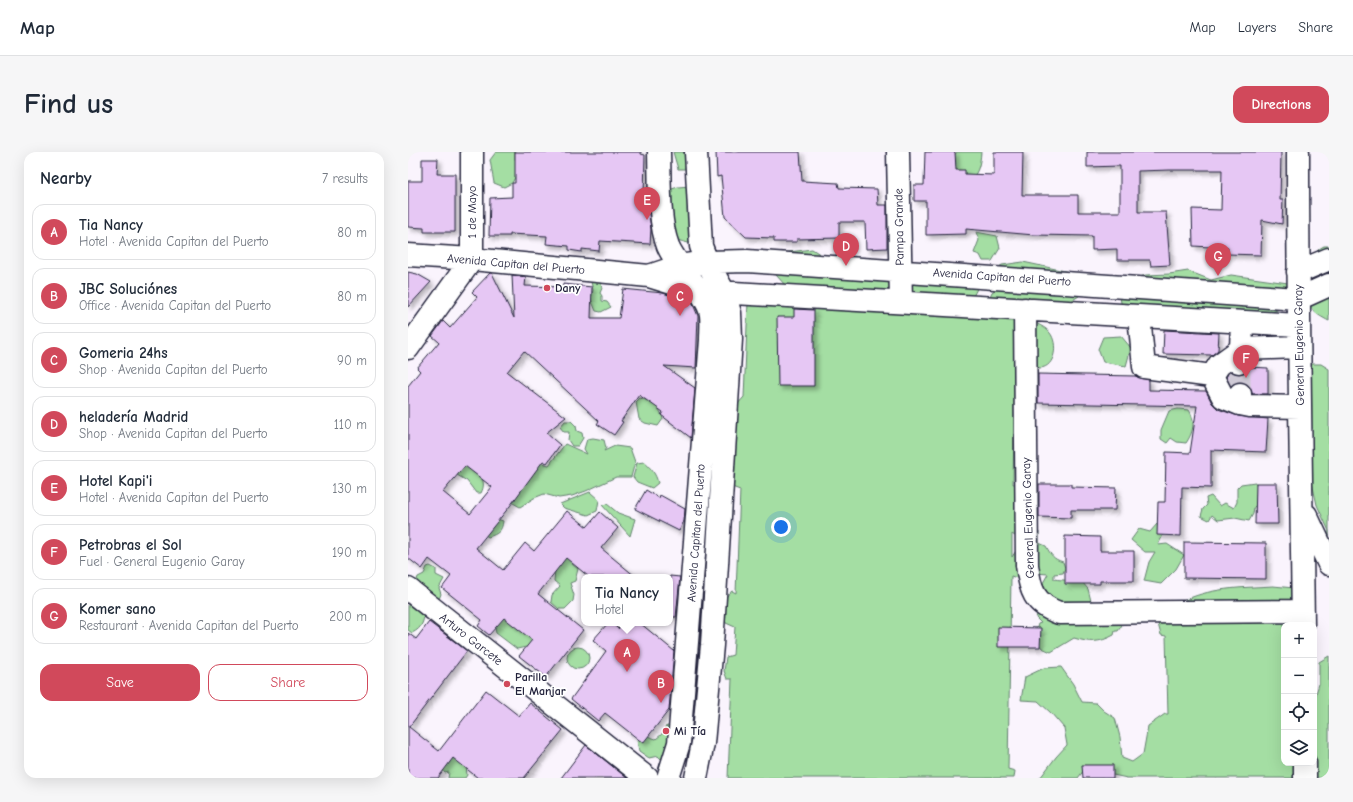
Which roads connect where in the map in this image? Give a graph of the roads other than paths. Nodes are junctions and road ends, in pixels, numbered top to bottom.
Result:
1 (472, 152) edge
2 (659, 152) edge
3 (696, 152) edge
4 (898, 152) edge
5 (1298, 152) edge
6 (408, 255) edge
7 (1329, 258) edge
8 (472, 259) junction
9 (707, 262) junction
10 (679, 266) junction
11 (900, 270) junction
12 (1298, 272) junction
13 (648, 276) junction
14 (1329, 285) edge
15 (698, 291) junction
16 (724, 292) junction
17 (1298, 299) junction
18 (900, 302) junction
19 (1025, 309) junction
20 (1139, 316) junction
21 (1242, 322) junction
22 (1298, 325) junction
23 (1298, 347) junction
24 (408, 348) edge
25 (1240, 358) junction
26 (1212, 376) junction
27 (1300, 407) junction
28 (1302, 508) junction
29 (1329, 564) edge
30 (408, 589) edge
31 (1303, 618) edge
32 (1305, 766) edge
33 (647, 778) edge
34 (668, 778) edge
35 (696, 778) edge
36 (1305, 778) edge

1 - 8 street, 1 de Mayo
2 - 10 street, Avenida Capitan del Puerto
3 - 9 street, Avenida Capitan del Puerto
4 - 11 street, Pampa Grande
5 - 12 street, General Eugenio Garay
6 - 8 street, Avenida Capitan del Puerto
7 - 12 street
8 - 13 street, Avenida Capitan del Puerto
8 - 24 street
9 - 10 street, Avenida Capitan del Puerto
9 - 11 street, Avenida Capitan del Puerto
9 - 16 street, Avenida Capitan del Puerto
10 - 13 street, Avenida Capitan del Puerto
10 - 15 street, Avenida Capitan del Puerto
11 - 17 street, Avenida Capitan del Puerto
11 - 18 street, Pampa Grande
12 - 17 street, General Eugenio Garay
13 - 15 street, Avenida Capitan del Puerto
14 - 17 street
15 - 16 street, Avenida Capitan del Puerto
15 - 34 street, Avenida Capitan del Puerto
16 - 18 street, Avenida Capitan del Puerto
16 - 35 street, Avenida Capitan del Puerto
17 - 22 street, General Eugenio Garay
18 - 19 street, Avenida Capitan del Puerto
19 - 20 street, Avenida Capitan del Puerto
19 - 31 street, General Eugenio Garay
20 - 21 street, Avenida Capitan del Puerto
20 - 26 street
21 - 22 street, Avenida Capitan del Puerto
21 - 25 street
22 - 23 street, General Eugenio Garay
23 - 25 street
23 - 27 street, General Eugenio Garay
25 - 26 street
26 - 27 street
27 - 28 street, General Eugenio Garay
28 - 29 street
28 - 31 street, General Eugenio Garay
30 - 33 street, Arturo Garcete
32 - 36 street

